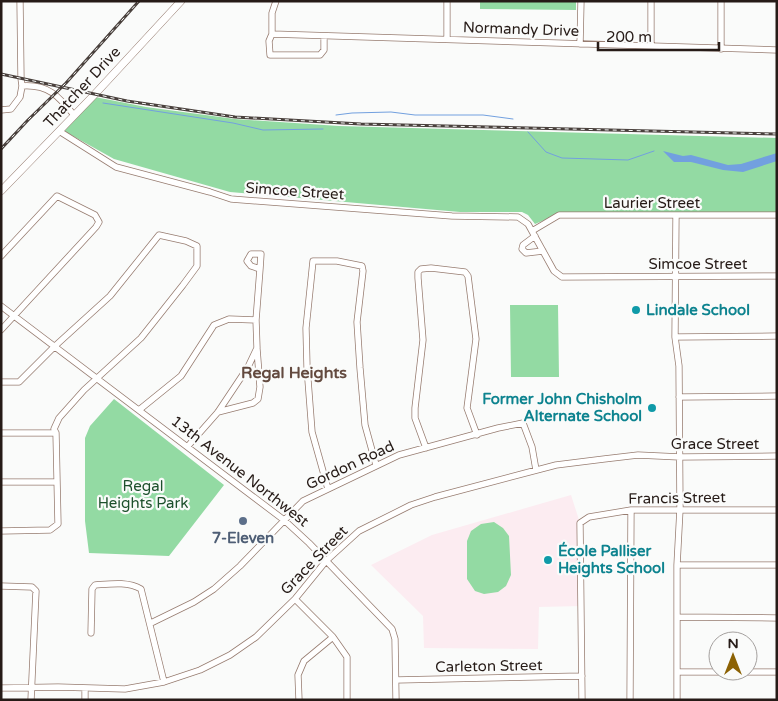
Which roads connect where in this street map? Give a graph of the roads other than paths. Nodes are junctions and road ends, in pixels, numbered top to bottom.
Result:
1 (20, 1) edge
2 (181, 1) edge
3 (276, 1) edge
4 (447, 1) edge
5 (581, 1) edge
6 (651, 1) edge
7 (721, 1) edge
8 (272, 34) junction
9 (324, 36) junction
10 (447, 39) junction
11 (580, 44) junction
12 (651, 47) junction
13 (721, 48) junction
14 (777, 50) edge
15 (22, 86) junction
16 (1, 110) edge
17 (74, 116) junction
18 (59, 131) junction
19 (1, 191) edge
20 (676, 215) junction
21 (777, 215) edge
22 (533, 234) junction
23 (543, 251) junction
24 (1, 256) edge
25 (260, 269) dead end
26 (676, 276) junction
27 (777, 276) edge
28 (1, 306) edge
29 (14, 316) junction
30 (256, 320) junction
31 (1, 330) edge
32 (777, 336) edge
33 (675, 337) junction
34 (55, 346) junction
35 (257, 348) junction
36 (97, 378) junction
37 (1, 382) edge
38 (777, 396) edge
39 (679, 397) junction
40 (139, 410) junction
41 (218, 412) junction
42 (1, 433) edge
43 (56, 433) junction
44 (477, 435) junction
45 (188, 446) junction
46 (426, 448) junction
47 (777, 456) edge
48 (680, 457) junction
49 (376, 465) junction
50 (536, 470) junction
51 (1, 482) edge
52 (57, 482) junction
53 (328, 489) junction
54 (680, 509) junction
55 (631, 510) junction
56 (777, 510) edge
57 (284, 520) junction
58 (1, 531) edge
59 (326, 561) junction
60 (677, 565) junction
61 (777, 565) edge
62 (1, 586) edge
63 (295, 598) junction
64 (678, 618) junction
65 (777, 618) edge
66 (151, 623) junction
67 (91, 633) dead end
68 (333, 637) junction
69 (678, 672) junction
70 (777, 672) edge
71 (582, 676) junction
72 (396, 680) junction
73 (164, 682) junction
74 (1, 688) edge
75 (32, 688) junction
76 (85, 688) junction
77 (31, 700) edge
78 (85, 700) edge
79 (299, 700) edge
80 (347, 700) edge
81 (396, 700) edge
82 (582, 700) edge
83 (630, 700) edge
84 (677, 700) edge

1 - 15 street
2 - 17 main road, Thatcher Drive
3 - 8 street
4 - 10 street
5 - 11 street
6 - 12 street
7 - 13 street
8 - 9 street, Normandy Drive
8 - 9 street
9 - 10 street, Normandy Drive
10 - 11 street, Normandy Drive
11 - 12 street, Normandy Drive
12 - 13 street, Normandy Drive
13 - 14 street, Normandy Drive
15 - 16 street
15 - 17 street
17 - 18 main road, Thatcher Drive
18 - 19 main road, Thatcher Drive
18 - 22 street, Simcoe Street
20 - 21 street, Laurier Street
20 - 22 street, Laurier Street
20 - 26 street
22 - 23 street, Simcoe Street
22 - 23 street
23 - 26 street, Simcoe Street
24 - 29 street
25 - 30 street
26 - 27 street, Simcoe Street
26 - 33 street
28 - 29 street, 13th Avenue Northwest
29 - 31 street
29 - 34 street, 13th Avenue Northwest
30 - 35 street
30 - 40 street
32 - 33 street
33 - 39 street
34 - 36 street, 13th Avenue Northwest
34 - 36 street
34 - 37 street
35 - 41 street
35 - 41 street
36 - 40 street, 13th Avenue Northwest
36 - 43 street
38 - 39 street
39 - 48 street
40 - 45 street, 13th Avenue Northwest
41 - 45 street
42 - 43 street
43 - 52 street
44 - 46 street, Gordon Road
44 - 46 street
44 - 50 street, Gordon Road
45 - 57 street, 13th Avenue Northwest
46 - 49 street, Gordon Road
47 - 48 street, Grace Street
48 - 50 street, Grace Street
48 - 54 street
49 - 53 street, Gordon Road
49 - 53 street
50 - 59 street, Grace Street
51 - 52 street
52 - 58 street
53 - 57 street, Gordon Road
54 - 55 street, Francis Street
54 - 56 street, Francis Street
54 - 60 street
55 - 71 street, Francis Street
55 - 83 street
57 - 59 street, 13th Avenue Northwest
57 - 66 street, Gordon Road
59 - 63 street, Grace Street
59 - 72 street, 13th Avenue Northwest
60 - 61 street
60 - 64 street
62 - 75 street
63 - 68 street
63 - 73 street, Grace Street
64 - 65 street
64 - 69 street
66 - 67 street
66 - 73 street
68 - 79 street
68 - 80 street
69 - 70 street
69 - 84 street
71 - 72 street, Carleton Street
71 - 82 street
72 - 81 street, 13th Avenue Northwest
73 - 76 street, Grace Street
74 - 75 street, Grace Street
75 - 76 street, Grace Street
75 - 77 street
76 - 78 street

